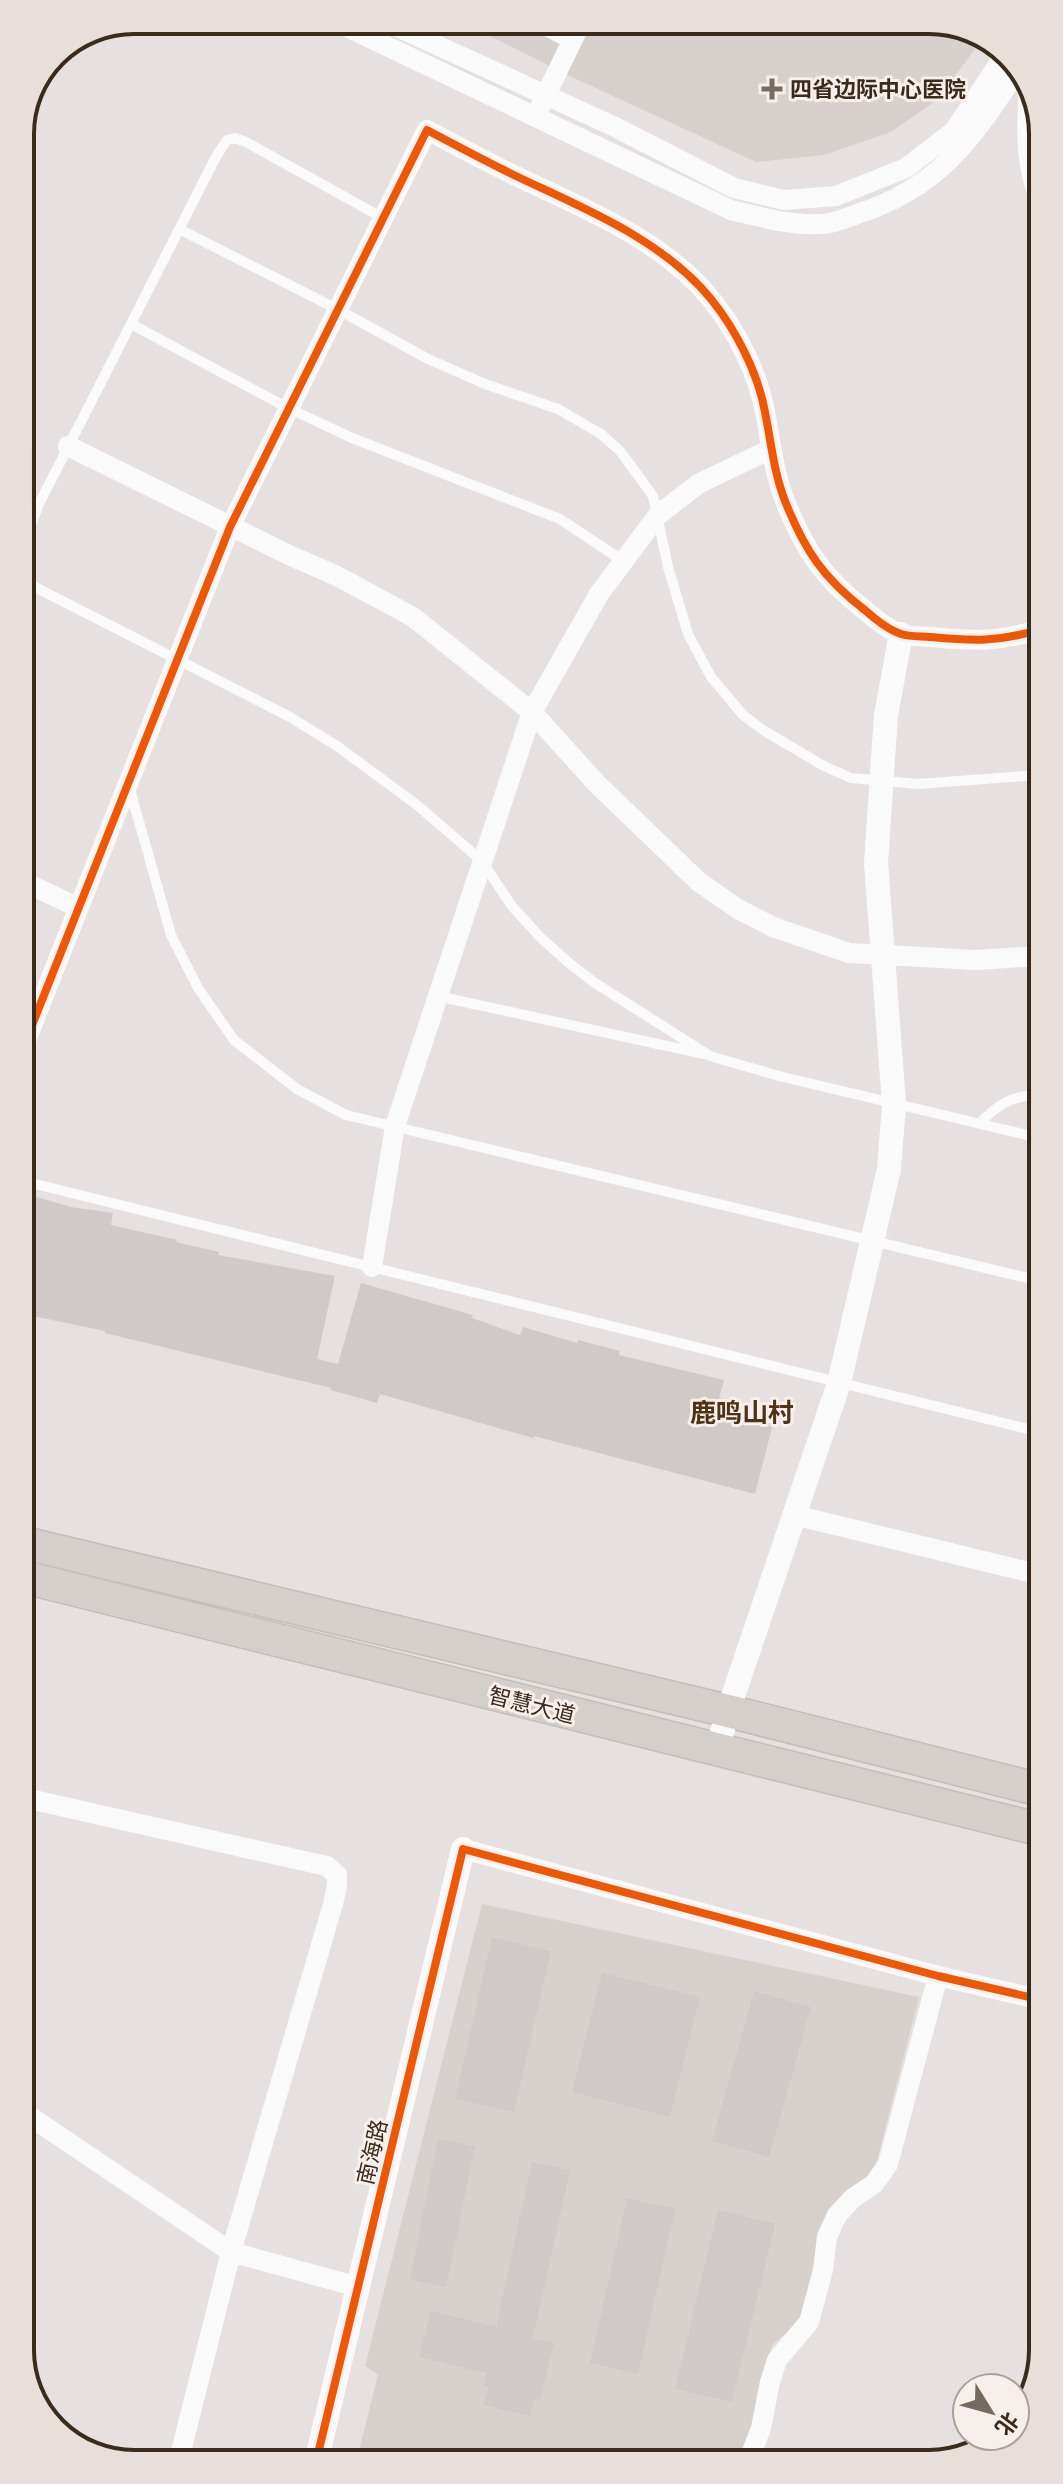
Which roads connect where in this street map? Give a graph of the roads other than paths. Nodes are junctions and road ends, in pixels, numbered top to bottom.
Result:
1 (361, 34) edge
2 (412, 34) edge
3 (576, 34) edge
4 (1000, 63) edge
5 (1012, 78) edge
6 (545, 95) junction
7 (534, 118) junction
8 (1028, 119) edge
9 (1029, 152) edge
10 (383, 218) junction
11 (179, 229) junction
12 (337, 309) junction
13 (131, 324) junction
14 (288, 408) junction
15 (68, 446) junction
16 (771, 449) junction
17 (658, 515) junction
18 (34, 517) edge
19 (230, 527) junction
20 (623, 561) junction
21 (34, 587) edge
22 (1029, 632) edge
23 (901, 634) junction
24 (177, 660) junction
25 (532, 712) junction
26 (1029, 776) edge
27 (128, 782) junction
28 (881, 782) junction
29 (482, 861) junction
30 (34, 887) edge
31 (77, 907) junction
32 (884, 955) junction
33 (1029, 957) edge
34 (437, 996) junction
35 (34, 1019) edge
36 (710, 1056) junction
37 (1029, 1095) edge
38 (894, 1104) junction
39 (980, 1123) junction
40 (395, 1126) junction
41 (1029, 1135) edge
42 (34, 1184) edge
43 (872, 1240) junction
44 (372, 1267) junction
45 (1029, 1278) edge
46 (839, 1383) junction
47 (1029, 1429) edge
48 (794, 1515) junction
49 (34, 1545) edge
50 (1029, 1572) edge
51 (34, 1579) edge
52 (728, 1711) junction
53 (717, 1750) junction
54 (1029, 1787) edge
55 (34, 1800) edge
56 (1029, 1827) edge
57 (463, 1849) joint
58 (938, 1976) junction
59 (1029, 1997) edge
60 (34, 2119) edge
61 (231, 2252) junction
62 (358, 2287) junction
63 (181, 2450) edge
64 (319, 2450) edge
65 (753, 2450) edge

1 - 7 street
2 - 6 street
3 - 6 street
4 - 6 street
5 - 7 street
6 - 7 street
8 - 9 street
10 - 11 lane
10 - 12 street
10 - 16 street
11 - 12 lane
11 - 13 lane
12 - 14 street
12 - 17 lane
13 - 14 lane
13 - 15 lane
14 - 19 street
14 - 20 lane
15 - 18 lane
15 - 19 street
16 - 17 street
16 - 23 street
17 - 20 street
17 - 28 lane
19 - 24 street
19 - 25 street
20 - 25 street
21 - 24 lane
22 - 23 street
23 - 28 street
24 - 27 street
24 - 29 lane
25 - 29 street
25 - 32 street
26 - 28 lane
27 - 31 street
27 - 40 lane
28 - 32 street
29 - 34 street
29 - 36 lane
30 - 31 street
31 - 35 street
32 - 33 street
32 - 38 street
34 - 36 lane
34 - 40 street
36 - 38 lane
37 - 39 lane
38 - 39 lane
38 - 43 street
39 - 41 lane
40 - 43 lane
40 - 44 street
42 - 44 lane
43 - 45 lane
43 - 46 street
44 - 46 lane
46 - 47 lane
46 - 48 street
48 - 50 street
48 - 52 street
49 - 52 main road, 智慧大道
51 - 53 main road, 智慧大道
52 - 53 street
52 - 54 main road, 智慧大道
53 - 56 main road, 智慧大道
55 - 61 street
57 - 58 street
57 - 62 street, 南海路
58 - 59 street
58 - 65 street
60 - 61 street
61 - 62 street
61 - 63 street
62 - 64 street, 南海路

